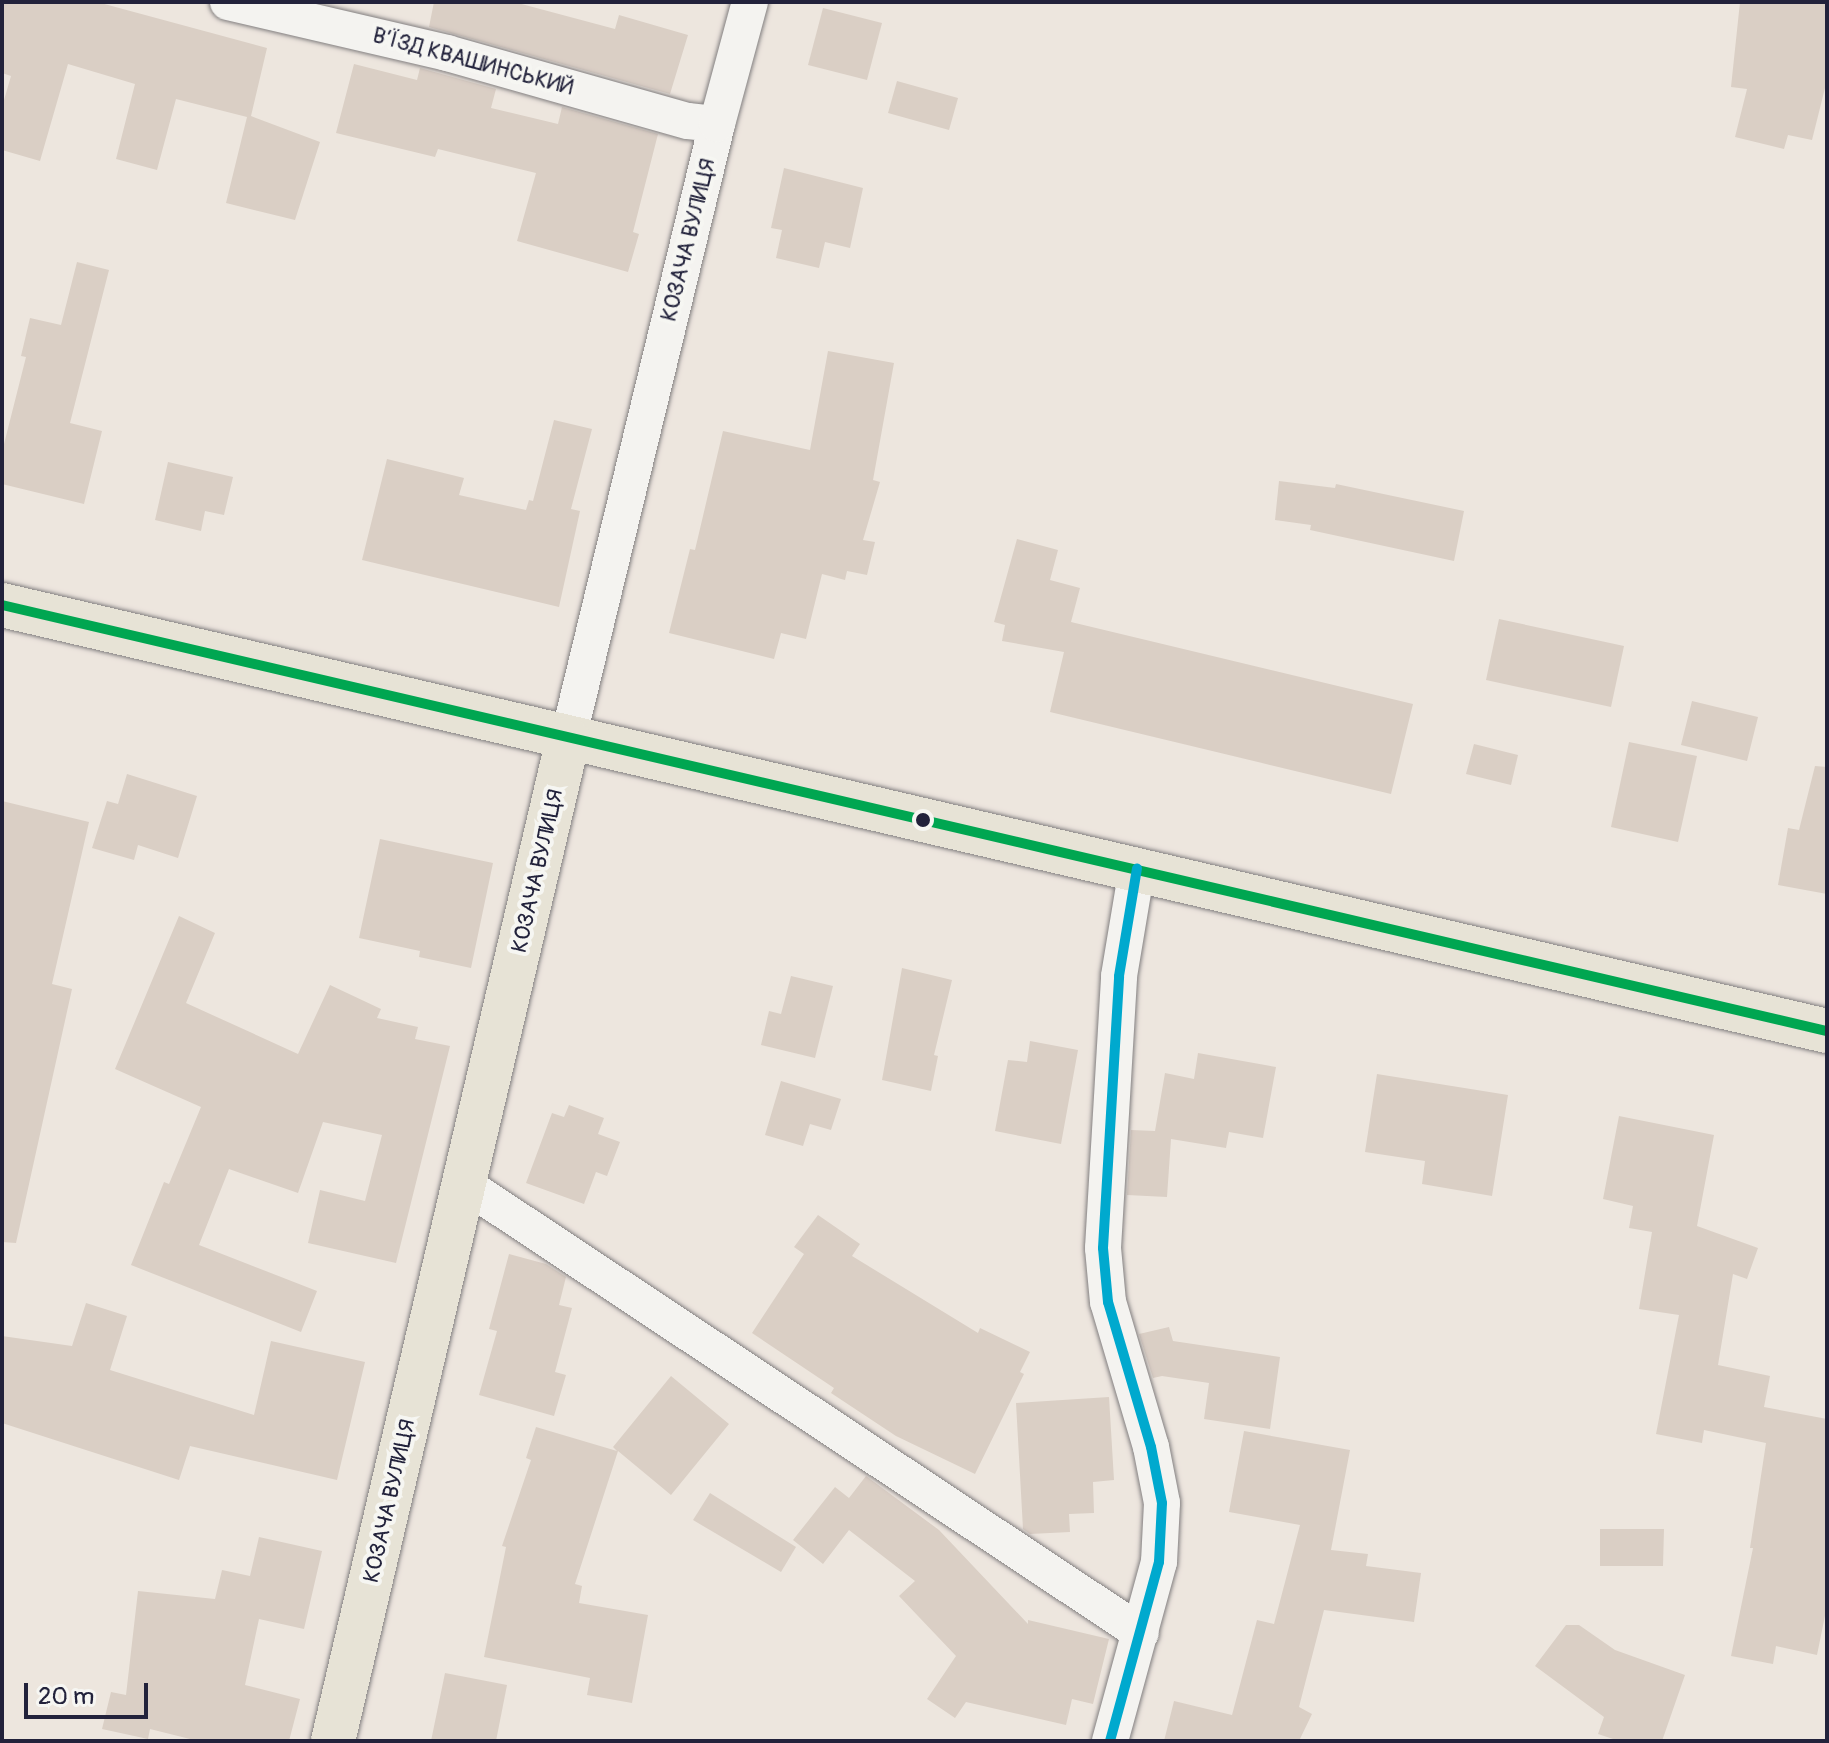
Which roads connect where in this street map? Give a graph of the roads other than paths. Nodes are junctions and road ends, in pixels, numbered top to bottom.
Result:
1 (228, 2) edge
2 (750, 2) edge
3 (717, 124) junction
4 (2, 605) edge
5 (568, 739) junction
6 (1137, 869) junction
7 (1827, 1031) edge
8 (464, 1184) junction
9 (1141, 1633) junction
10 (333, 1741) edge
11 (1110, 1741) edge

1 - 3 street, В’ЇЗД КВАШИНСЬКИЙ
2 - 3 street, КОЗАЧА ВУЛИЦЯ
3 - 5 street, КОЗАЧА ВУЛИЦЯ
4 - 5 main road
5 - 6 main road
5 - 8 main road, КОЗАЧА ВУЛИЦЯ
6 - 7 main road
6 - 9 street
8 - 9 street
8 - 10 main road, КОЗАЧА ВУЛИЦЯ
9 - 11 street

